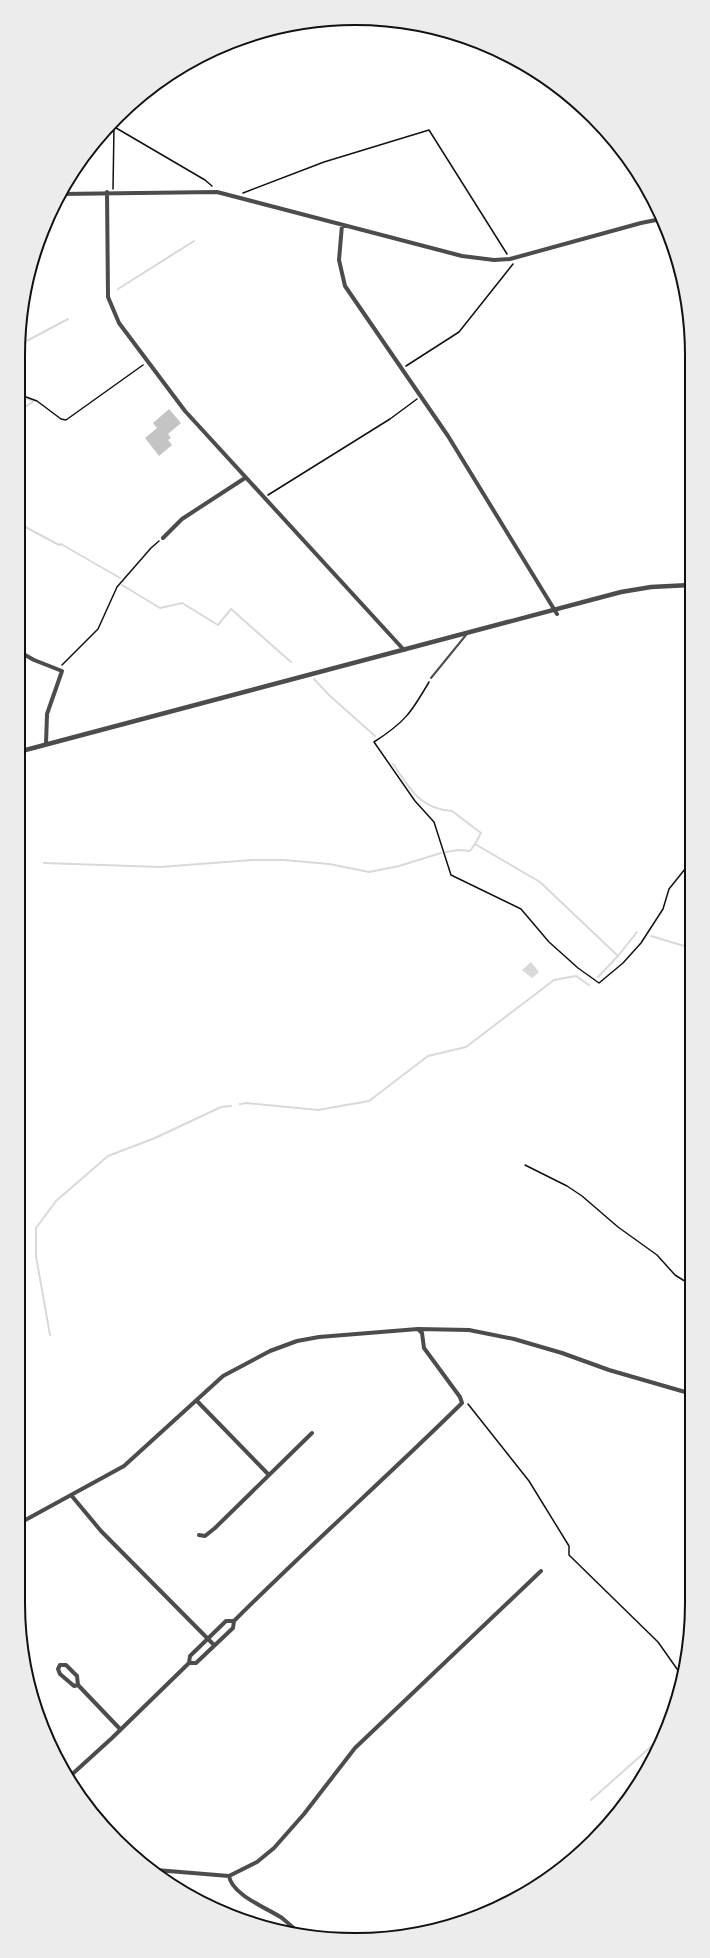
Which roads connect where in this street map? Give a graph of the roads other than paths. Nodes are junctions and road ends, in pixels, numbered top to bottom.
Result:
1 (107, 192) junction
2 (67, 194) edge
3 (656, 220) edge
4 (342, 225) junction
5 (245, 478) junction
6 (163, 538) road end
7 (685, 585) edge
8 (556, 612) junction
9 (466, 635) junction
10 (404, 650) junction
11 (25, 655) edge
12 (431, 678) road end
13 (46, 744) junction
14 (25, 750) edge
15 (418, 1329) junction
16 (685, 1392) edge
17 (197, 1401) junction
18 (312, 1433) dead end
19 (269, 1475) junction
20 (71, 1495) junction
21 (25, 1520) edge
22 (199, 1535) dead end
23 (541, 1571) dead end
24 (234, 1621) junction
25 (209, 1639) junction
26 (214, 1645) junction
27 (189, 1663) junction
28 (78, 1685) junction
29 (120, 1729) junction
30 (73, 1774) edge
31 (162, 1871) edge
32 (229, 1876) junction
33 (292, 1927) edge

1 - 2 street
1 - 4 street
1 - 5 street
3 - 4 street
4 - 8 street
5 - 6 street
5 - 10 street
7 - 8 street
8 - 9 street
9 - 10 street
9 - 12 lane
10 - 13 street
11 - 13 street
13 - 14 street
15 - 16 street
15 - 17 street
15 - 24 street
17 - 19 street
17 - 20 street
18 - 19 street
19 - 22 street
20 - 21 street
20 - 25 street
23 - 32 street
24 - 25 street
24 - 26 street
25 - 26 street
25 - 27 street
26 - 27 street
27 - 29 street
28 - 28 street
28 - 29 street
29 - 30 street
31 - 32 street
32 - 33 street

